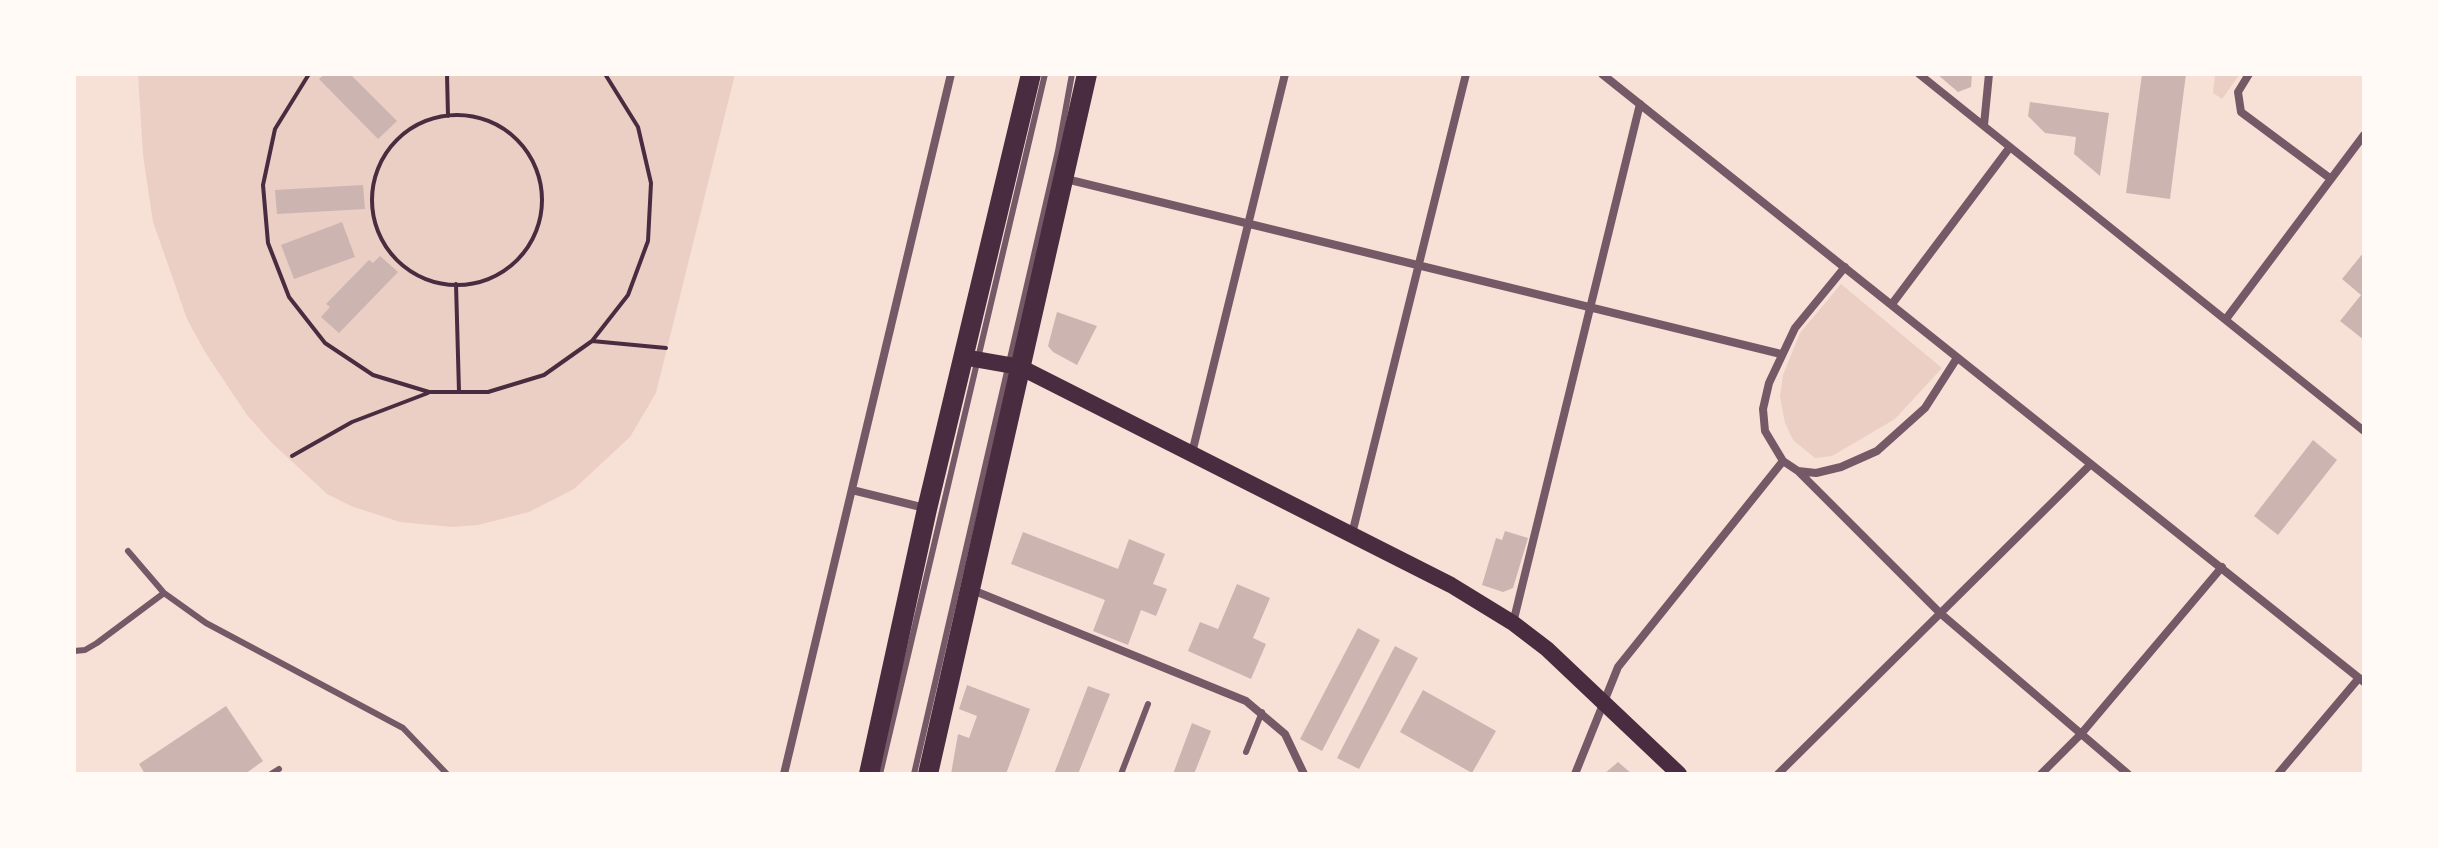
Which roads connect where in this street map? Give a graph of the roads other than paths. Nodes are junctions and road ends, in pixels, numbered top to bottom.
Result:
1 (951, 74) edge
2 (1031, 74) edge
3 (1045, 74) edge
4 (1072, 74) edge
5 (1087, 74) edge
6 (1285, 74) edge
7 (1466, 74) edge
8 (1602, 74) edge
9 (1919, 74) edge
10 (1989, 74) edge
11 (2249, 74) edge
12 (1640, 104) junction
13 (1984, 125) junction
14 (2364, 135) edge
15 (2010, 147) junction
16 (1066, 179) junction
17 (2331, 179) junction
18 (1249, 224) junction
19 (1420, 266) junction
20 (1845, 267) junction
21 (1892, 304) junction
22 (1591, 308) junction
23 (2226, 319) junction
24 (1781, 354) junction
25 (971, 357) junction
26 (1957, 358) junction
27 (1014, 365) junction
28 (2364, 431) edge
29 (1192, 453) junction
30 (1783, 461) junction
31 (2091, 464) junction
32 (1798, 471) junction
33 (852, 490) junction
34 (927, 509) junction
35 (1352, 535) junction
36 (128, 551) dead end
37 (2222, 567) junction
38 (969, 589) junction
39 (164, 593) junction
40 (1940, 613) junction
41 (1513, 623) junction
42 (74, 651) edge
43 (2361, 680) edge
44 (1605, 701) junction
45 (1148, 704) dead end
46 (1262, 712) junction
47 (2081, 734) junction
48 (1246, 752) dead end
49 (279, 769) dead end
50 (271, 774) edge
51 (447, 774) edge
52 (784, 774) edge
53 (869, 774) edge
54 (880, 774) edge
55 (914, 774) edge
56 (928, 774) edge
57 (1121, 774) edge
58 (1304, 774) edge
59 (1575, 774) edge
60 (1679, 774) edge
61 (1778, 774) edge
62 (2041, 774) edge
63 (2128, 774) edge
64 (2278, 774) edge

1 - 33 street
2 - 25 main road
3 - 25 lane
4 - 27 lane
5 - 16 main road
6 - 18 street
7 - 19 street
8 - 12 street
9 - 13 street
10 - 13 street
11 - 17 street
12 - 20 street
12 - 22 street
13 - 15 street
14 - 17 street
15 - 21 street
15 - 23 street
16 - 18 street
16 - 27 main road
17 - 23 street
18 - 19 street
18 - 29 street
19 - 22 street
19 - 35 street
20 - 21 street
20 - 24 street
21 - 26 street
22 - 24 street
22 - 41 street
23 - 28 street
24 - 30 street
25 - 27 main road
25 - 34 main road
25 - 54 lane
26 - 31 street
26 - 32 street
27 - 29 main road
27 - 38 main road
27 - 55 lane
29 - 35 main road
30 - 32 street
30 - 44 street
31 - 37 street
31 - 40 street
32 - 40 street
33 - 34 street
33 - 52 street
34 - 53 main road
35 - 41 main road
36 - 39 lane
37 - 43 street
37 - 47 street
38 - 46 street
38 - 56 main road
39 - 42 lane
39 - 51 lane
40 - 47 street
40 - 61 street
41 - 44 main road
43 - 64 street
44 - 59 street
44 - 60 main road
45 - 57 lane
46 - 48 lane
46 - 58 street
47 - 62 street
47 - 63 street
49 - 50 lane

